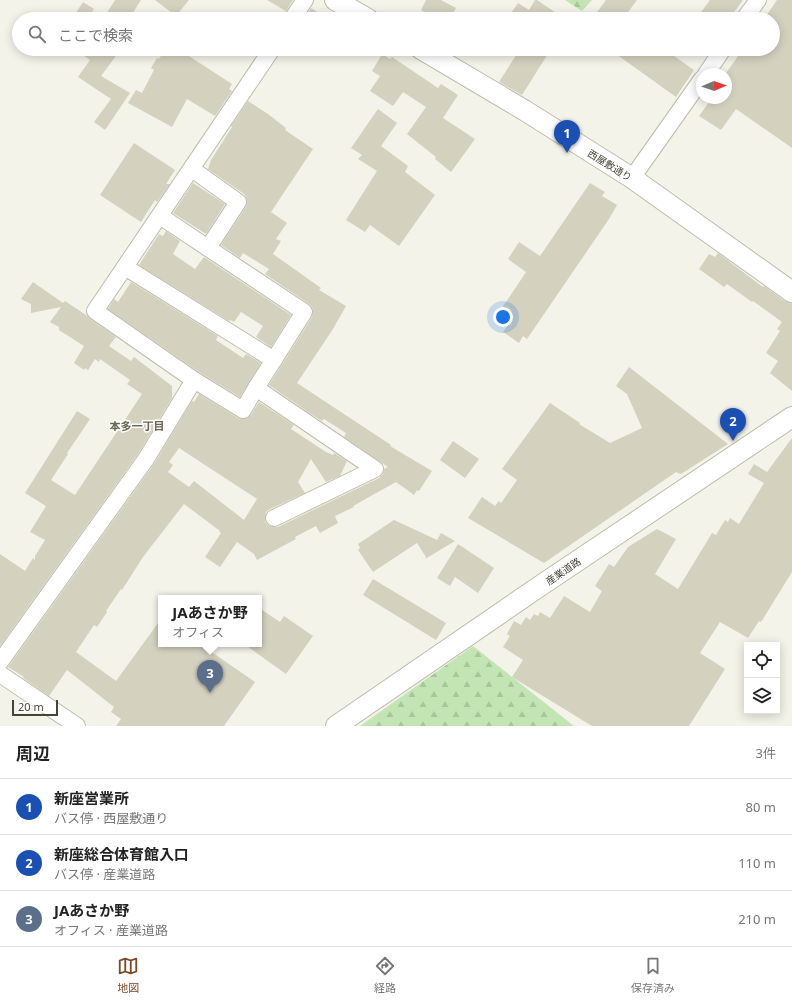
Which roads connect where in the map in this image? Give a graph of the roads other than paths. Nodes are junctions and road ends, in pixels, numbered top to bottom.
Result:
1 (305, 0) edge
2 (335, 0) edge
3 (758, 0) edge
4 (297, 12) edge
5 (356, 12) edge
6 (749, 12) edge
7 (267, 56) edge
8 (433, 56) edge
9 (718, 56) edge
10 (710, 68) edge
11 (696, 87) edge
12 (192, 170) junction
13 (632, 178) junction
14 (160, 216) junction
15 (208, 248) junction
16 (125, 267) junction
17 (792, 292) edge
18 (274, 360) junction
19 (194, 380) junction
20 (256, 388) junction
21 (792, 417) edge
22 (274, 518) dead end
23 (0, 662) edge
24 (0, 674) edge
25 (77, 726) edge
26 (336, 726) edge

1 - 4 street
2 - 5 street
3 - 6 street
7 - 12 street
8 - 13 street, 西屋敷通り
9 - 10 street
11 - 13 street
12 - 14 street
12 - 15 street
13 - 17 street, 西屋敷通り
14 - 15 street
14 - 16 street
15 - 18 street
16 - 18 street
16 - 19 street
18 - 20 street
19 - 20 street
19 - 23 street
20 - 22 street
21 - 26 street, 産業道路
24 - 25 street

